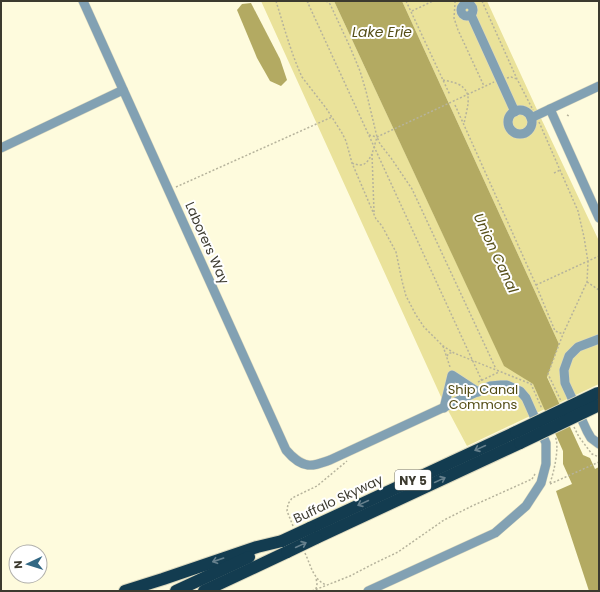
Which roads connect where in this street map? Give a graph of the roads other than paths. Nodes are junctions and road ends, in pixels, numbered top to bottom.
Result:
1 (83, 1) edge
2 (470, 15) dead end
3 (599, 86) edge
4 (123, 90) junction
5 (550, 109) junction
6 (515, 112) junction
7 (533, 116) junction
8 (1, 148) edge
9 (599, 218) edge
10 (599, 339) edge
11 (478, 392) junction
12 (598, 392) edge
13 (599, 405) edge
14 (444, 408) junction
15 (518, 437) junction
16 (599, 444) edge
17 (285, 546) junction
18 (125, 591) edge
19 (176, 591) edge
20 (204, 591) edge
21 (222, 591) edge
22 (368, 591) edge

1 - 4 street, Laborers Way
2 - 6 street
3 - 5 street
4 - 8 street
4 - 14 street, Laborers Way
5 - 7 street
5 - 9 street
6 - 7 street
6 - 7 street
10 - 16 street
11 - 14 street, Laborers Way
11 - 14 street
11 - 22 street, Laborers Way
12 - 15 highway, Buffalo Skyway / NY 5, bridge
13 - 15 highway, Buffalo Skyway / NY 5, bridge
15 - 17 highway, Buffalo Skyway / NY 5, bridge
17 -> 18 highway
17 - 19 highway, Buffalo Skyway / NY 5
17 - 20 highway, Buffalo Skyway / NY 5
17 - 21 highway

